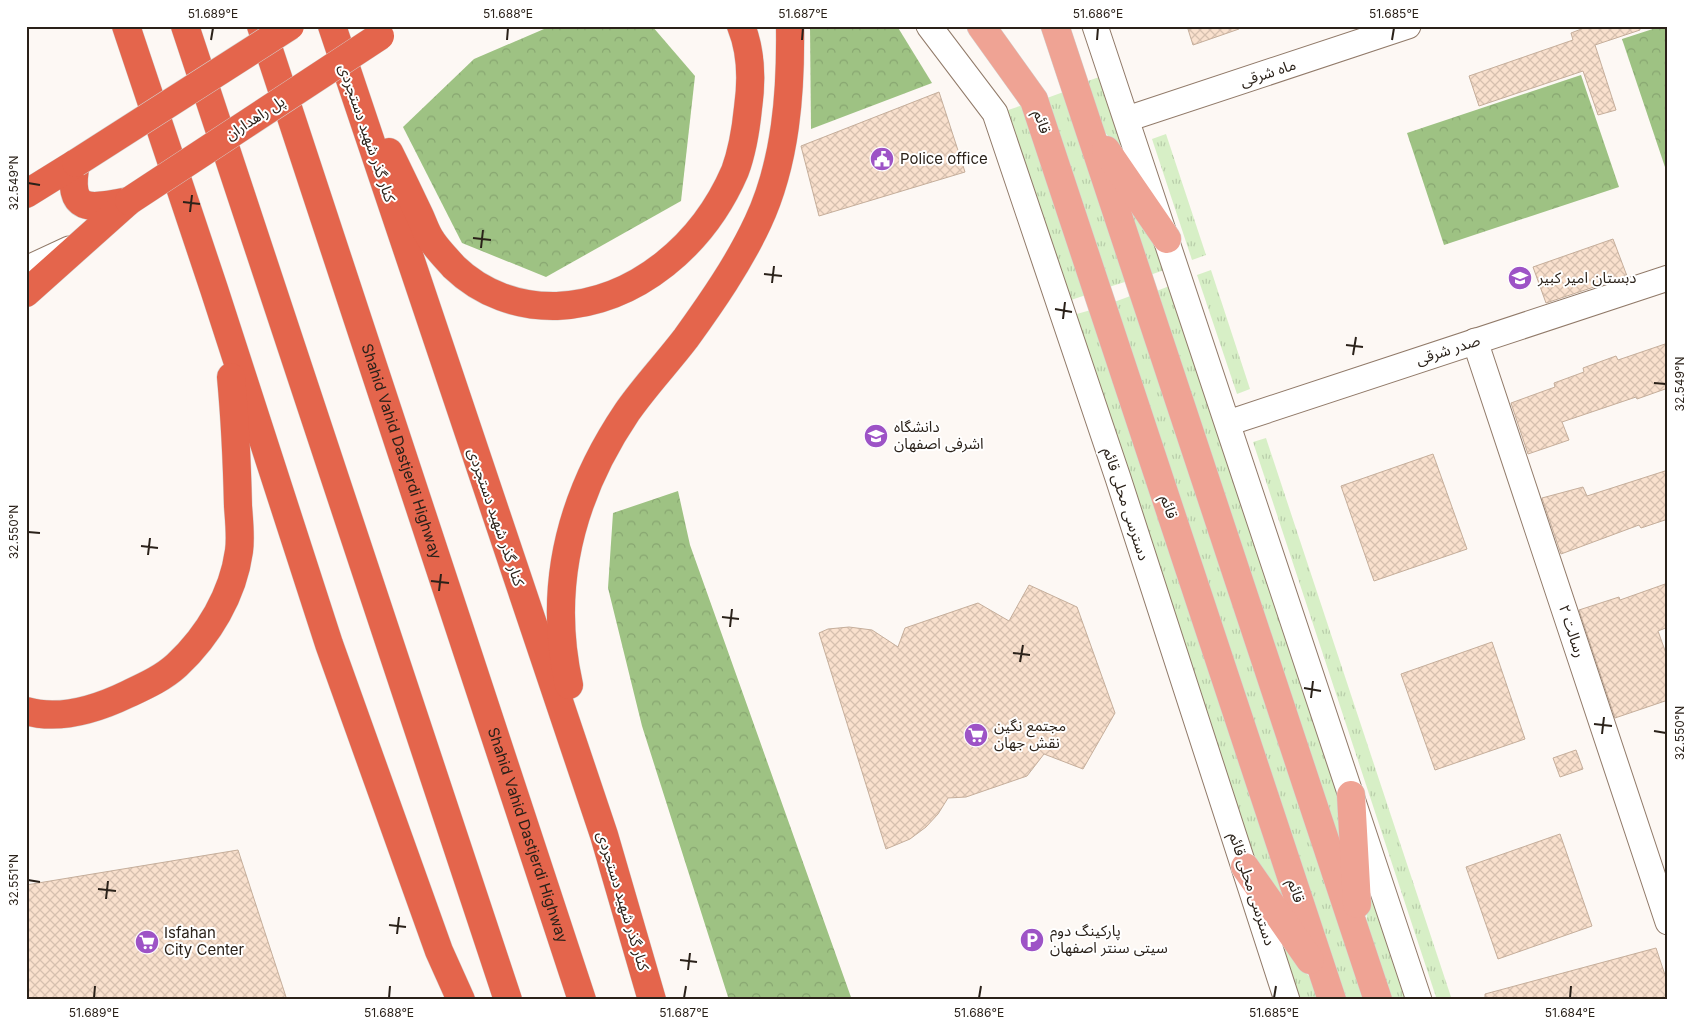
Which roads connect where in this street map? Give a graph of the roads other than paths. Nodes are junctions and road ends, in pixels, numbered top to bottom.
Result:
1 (117, 26) edge
2 (126, 26) edge
3 (185, 26) edge
4 (261, 26) edge
5 (290, 26) edge
6 (741, 26) edge
7 (790, 26) edge
8 (930, 26) edge
9 (981, 26) edge
10 (1054, 26) edge
11 (1095, 26) edge
12 (1408, 26) edge
13 (333, 31) edge
14 (387, 31) edge
15 (146, 86) junction
16 (1127, 118) junction
17 (1088, 124) junction
18 (76, 163) junction
19 (26, 194) edge
20 (129, 201) junction
21 (1167, 240) junction
22 (84, 242) junction
23 (26, 270) edge
24 (1668, 278) edge
25 (26, 293) edge
26 (226, 324) junction
27 (1476, 341) junction
28 (1228, 423) junction
29 (26, 711) edge
30 (1351, 795) junction
31 (604, 835) junction
32 (1245, 867) junction
33 (1668, 922) edge
34 (1358, 940) junction
35 (1330, 993) edge
36 (460, 1000) edge
37 (508, 1000) edge
38 (582, 1000) edge
39 (652, 1000) edge
40 (1287, 1000) edge
41 (1378, 1000) edge
42 (1419, 1000) edge

1 - 15 highway
2 - 15 highway
3 - 37 highway
4 - 38 highway, Shahid Vahid Dastjerdi Highway
5 - 18 highway, bridge
6 - 13 highway
7 - 31 highway
8 - 32 street, دسترسی محلی قائم
9 - 35 main road, قائم
10 - 17 main road
11 - 16 street
12 - 16 street, ماه شرقی
13 - 31 highway, کنار گذر شهید دستجردی
14 - 20 highway, پل راهداران, bridge
15 - 26 highway
16 - 21 street
17 - 21 main road
17 - 34 main road
18 - 19 highway
18 - 20 highway
20 - 22 highway
21 - 28 street
22 - 23 street
22 - 25 highway
24 - 27 street, صدر شرقی
26 - 29 highway
26 - 36 highway
27 - 28 street, صدر شرقی
27 - 33 street, رسالت ۲
28 - 30 street
30 - 34 main road
30 - 42 street
31 - 39 highway, کنار گذر شهید دستجردی
32 - 35 main road
32 - 40 street, دسترسی محلی قائم
34 - 41 main road

